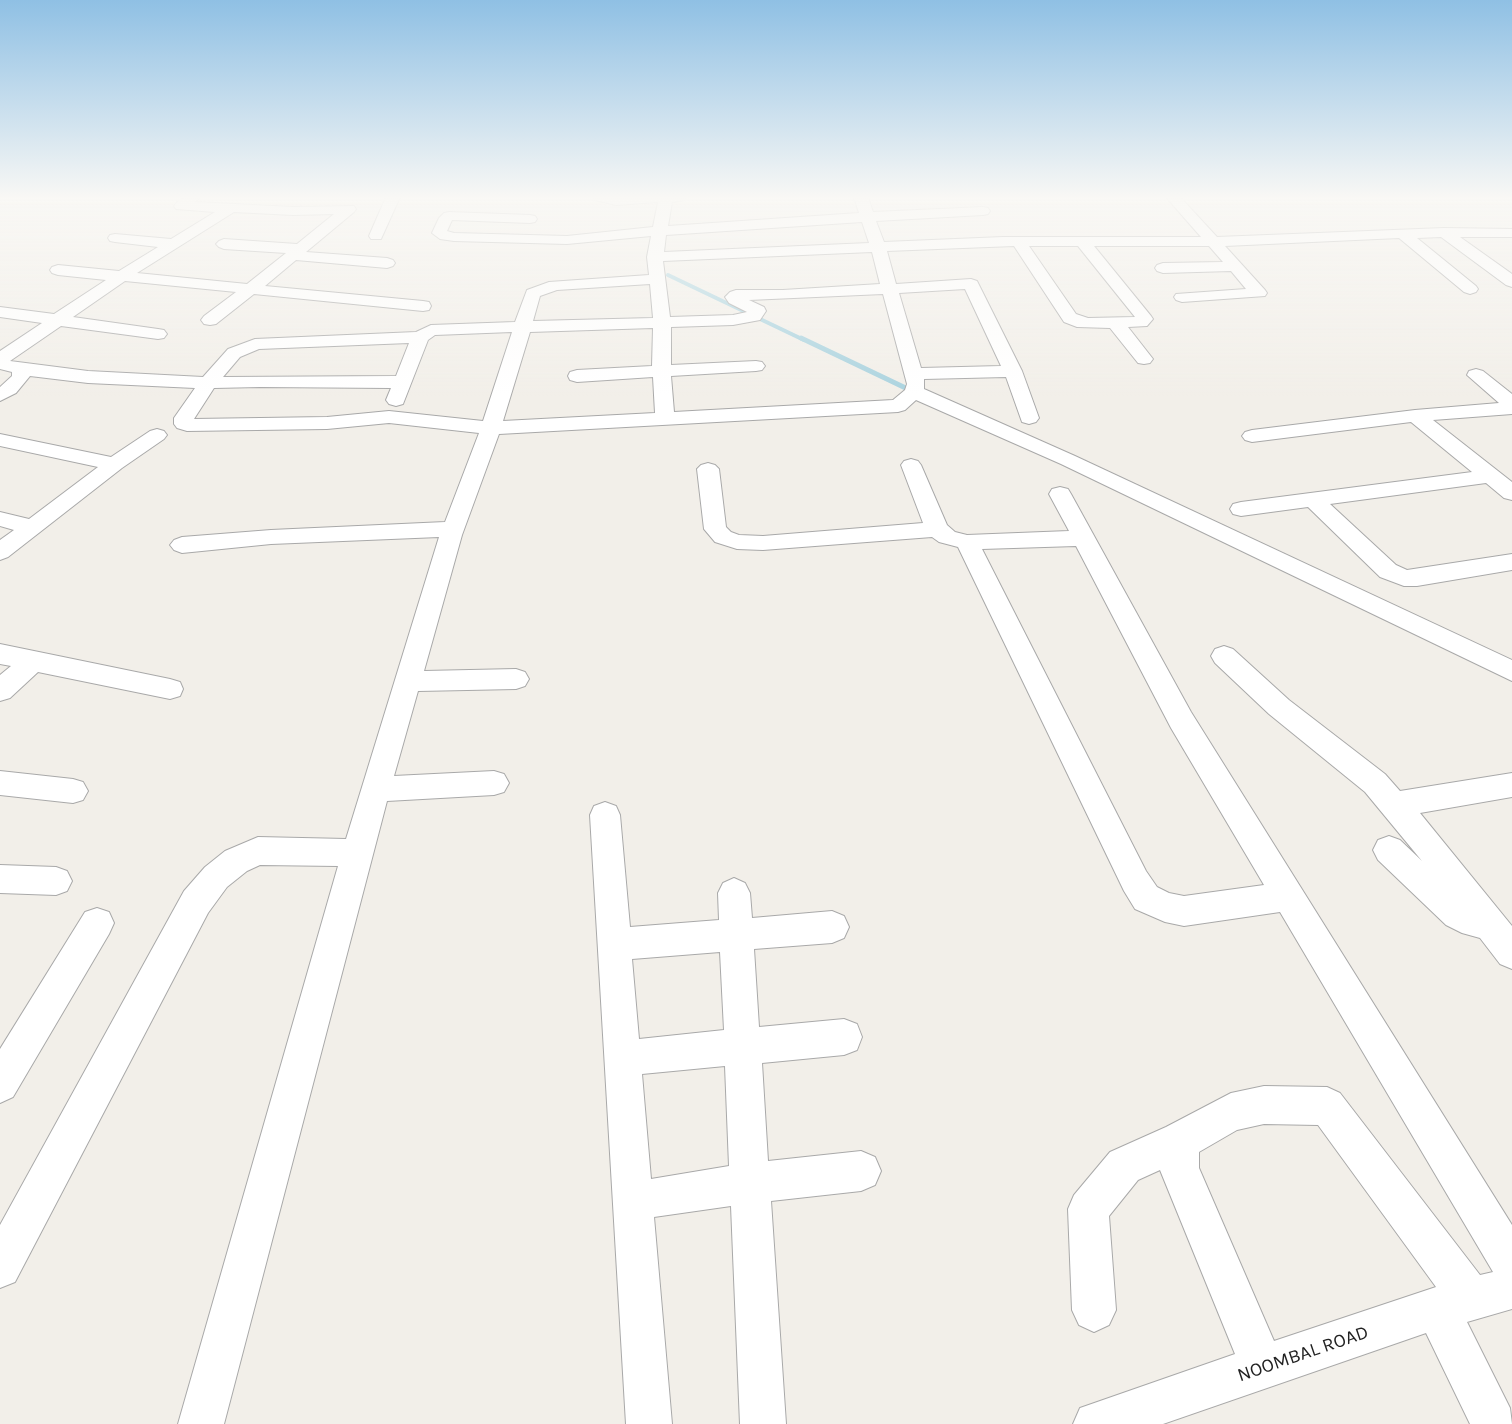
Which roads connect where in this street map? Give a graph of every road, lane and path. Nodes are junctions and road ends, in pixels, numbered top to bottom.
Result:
1 (142, 263) edge
2 (283, 263) edge
3 (656, 263) edge
4 (704, 263) edge
5 (882, 263) edge
6 (1028, 263) edge
7 (1100, 263) edge
8 (1234, 263) edge
9 (1439, 263) edge
10 (1487, 263) edge
11 (1236, 266) junction
12 (656, 268) junction
13 (1163, 268) dead end
14 (58, 270) dead end
15 (121, 278) junction
16 (1512, 282) edge
17 (251, 289) junction
18 (889, 289) junction
19 (1470, 289) dead end
20 (1182, 297) dead end
21 (423, 306) dead end
22 (0, 312) edge
23 (57, 320) junction
24 (210, 320) dead end
25 (662, 323) junction
26 (1115, 323) junction
27 (522, 327) junction
28 (158, 334) dead end
29 (420, 337) junction
30 (0, 359) edge
31 (1144, 359) dead end
32 (0, 364) edge
33 (756, 366) dead end
34 (22, 369) junction
35 (662, 371) junction
36 (1013, 371) junction
37 (1476, 375) dead end
38 (577, 376) dead end
39 (402, 382) junction
40 (208, 383) junction
41 (914, 383) junction
42 (0, 395) edge
43 (1512, 406) edge
44 (1415, 416) junction
45 (390, 417) junction
46 (665, 417) junction
47 (1029, 418) dead end
48 (491, 428) junction
49 (157, 435) dead end
50 (1252, 436) dead end
51 (0, 440) edge
52 (115, 464) junction
53 (911, 465) dead end
54 (708, 469) dead end
55 (1491, 476) junction
56 (1512, 493) edge
57 (1060, 494) dead end
58 (1313, 500) junction
59 (1241, 509) dead end
60 (0, 519) edge
61 (32, 527) junction
62 (453, 529) junction
63 (937, 529) junction
64 (1083, 538) junction
65 (967, 542) junction
66 (182, 544) dead end
67 (0, 552) edge
68 (1512, 562) edge
69 (0, 654) edge
70 (1224, 656) dead end
71 (34, 660) junction
72 (1512, 671) edge
73 (516, 679) dead end
74 (408, 682) junction
75 (170, 689) dead end
76 (0, 691) edge
77 (0, 783) edge
78 (494, 783) dead end
79 (1512, 785) edge
80 (376, 789) junction
81 (73, 791) dead end
82 (1394, 805) junction
83 (605, 816) dead end
84 (1389, 850) dead end
85 (357, 853) junction
86 (0, 879) edge
87 (56, 881) dead end
88 (734, 893) dead end
89 (1288, 896) junction
90 (97, 922) dead end
91 (1490, 924) junction
92 (832, 927) dead end
93 (736, 935) junction
94 (631, 943) dead end
95 (1512, 953) edge
96 (844, 1037) dead end
97 (742, 1046) junction
98 (642, 1056) dead end
99 (0, 1084) edge
100 (1180, 1141) junction
101 (861, 1171) dead end
102 (750, 1183) junction
103 (656, 1197) dead end
104 (1512, 1264) edge
105 (0, 1267) edge
106 (1512, 1288) edge
107 (1454, 1304) junction
108 (1094, 1310) dead end
109 (1263, 1368) junction
110 (1151, 1415) edge
111 (202, 1424) edge
112 (649, 1424) edge
113 (763, 1424) edge
114 (1096, 1424) edge
115 (1494, 1424) edge

1 - 15 street
2 - 17 street
3 - 12 street
4 - 12 street
5 - 18 street
6 - 26 street
7 - 26 street
8 - 11 street
9 - 19 street
10 - 16 street
11 - 13 street
11 - 20 street
12 - 25 street
12 - 27 street
14 - 15 street
15 - 17 street
15 - 23 street
17 - 21 street
17 - 24 street
18 - 25 street
18 - 36 street
18 - 41 street
22 - 23 street
23 - 28 street
23 - 30 street
25 - 27 street
25 - 35 street
26 - 31 street
27 - 29 street
27 - 48 street
29 - 39 street
29 - 40 street
32 - 34 street
33 - 35 street
34 - 40 street
34 - 42 street
35 - 38 street
35 - 46 street
36 - 41 street
36 - 47 street
37 - 43 street
39 - 40 street
39 - 45 street
40 - 45 street
41 - 46 street
41 - 72 street
43 - 44 street
44 - 50 street
44 - 55 street
45 - 48 street
46 - 48 street
48 - 62 street
49 - 52 street
51 - 52 street
52 - 61 street
53 - 63 street
54 - 63 street
55 - 56 street
55 - 58 street
57 - 64 street
58 - 59 street
58 - 68 street
60 - 61 street
61 - 67 street
62 - 66 street
62 - 74 street
63 - 65 street
64 - 65 street
64 - 89 street
65 - 89 street
69 - 71 street
70 - 82 street
71 - 75 street
71 - 76 street
73 - 74 street
74 - 80 street
77 - 81 street
78 - 80 street
79 - 82 street
80 - 85 street
82 - 91 street
83 - 112 street
84 - 91 street
85 - 105 street
85 - 111 street
86 - 87 street
88 - 93 street
89 - 104 street
90 - 99 street
91 - 95 street
92 - 93 street
93 - 94 street
93 - 97 street
96 - 97 street
97 - 98 street
97 - 102 street
100 - 107 street
100 - 108 street
100 - 109 street
101 - 102 street
102 - 103 street
102 - 113 street
106 - 107 street, NOOMBAL ROAD
107 - 109 street, NOOMBAL ROAD
107 - 115 street
109 - 110 street, NOOMBAL ROAD
110 - 114 street, NOOMBAL ROAD

